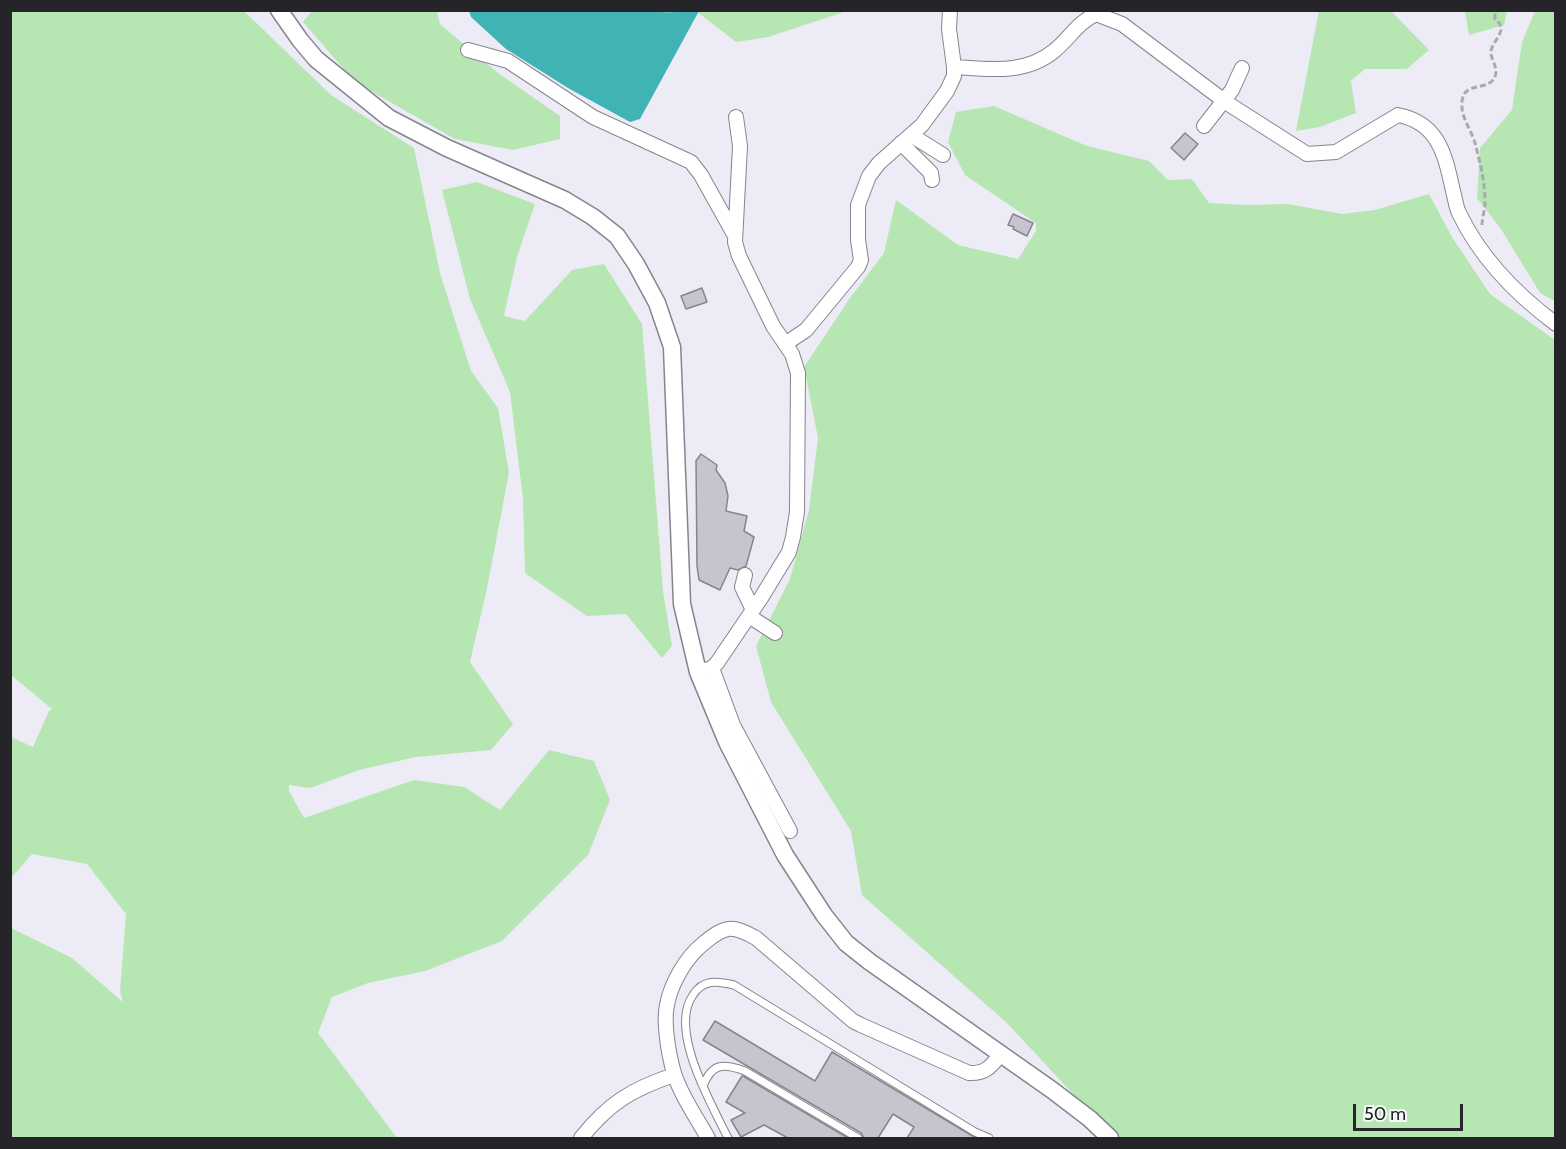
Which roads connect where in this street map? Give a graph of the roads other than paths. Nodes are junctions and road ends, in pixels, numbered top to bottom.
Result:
1 (279, 10) edge
2 (950, 10) edge
3 (468, 50) dead end
4 (954, 67) junction
5 (1242, 68) dead end
6 (1224, 102) junction
7 (736, 117) dead end
8 (1204, 126) dead end
9 (906, 139) junction
10 (943, 155) dead end
11 (932, 180) dead end
12 (735, 236) junction
13 (1556, 324) edge
14 (785, 344) junction
15 (745, 575) dead end
16 (751, 613) junction
17 (775, 633) dead end
18 (705, 670) junction
19 (790, 831) dead end
20 (1001, 1054) junction
21 (674, 1075) junction
22 (703, 1086) junction
23 (581, 1138) edge
24 (708, 1138) edge
25 (728, 1138) edge
26 (858, 1138) edge
27 (989, 1138) edge
28 (1110, 1138) edge

1 - 18 street
2 - 4 street
3 - 12 street
4 - 6 street
4 - 9 street
5 - 6 street
6 - 8 street
6 - 13 street
7 - 12 street
9 - 10 street
9 - 11 street
9 - 14 street
12 - 14 street
14 - 16 street
15 - 16 street
16 - 17 street
16 - 18 street
18 - 19 street
18 - 20 street
20 - 21 street
20 - 28 street
21 - 23 street
21 - 24 street
22 - 25 lane
22 - 26 lane
22 - 27 lane

